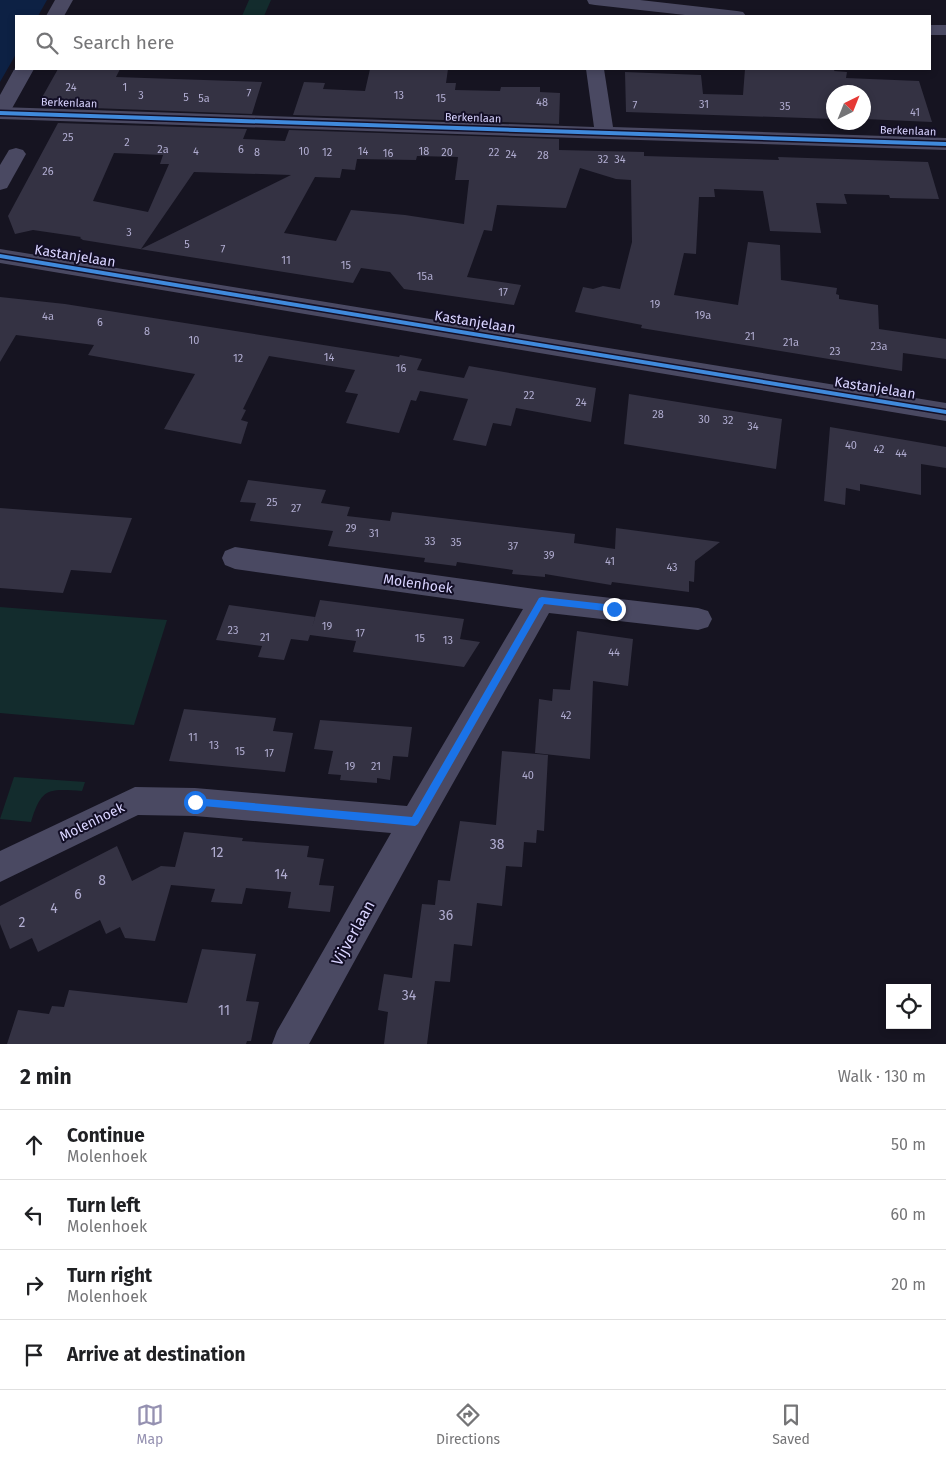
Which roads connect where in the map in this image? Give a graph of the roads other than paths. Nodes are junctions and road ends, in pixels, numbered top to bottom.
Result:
1 (64, 0) edge
2 (595, 0) edge
3 (614, 6) edge
4 (702, 6) edge
5 (56, 15) edge
6 (734, 15) edge
7 (931, 30) edge
8 (946, 30) edge
9 (23, 70) edge
10 (595, 70) edge
11 (0, 112) edge
12 (604, 133) junction
13 (946, 144) edge
14 (16, 154) dead end
15 (0, 184) edge
16 (0, 256) edge
17 (946, 412) edge
18 (235, 558) dead end
19 (542, 601) junction
20 (698, 619) dead end
21 (415, 821) junction
22 (0, 867) edge
23 (290, 1044) edge

1 - 5 street
2 - 3 street
3 - 4 street
4 - 6 street
7 - 8 street
9 - 11 street
10 - 12 street
11 - 12 street, Berkenlaan
12 - 13 street, Berkenlaan
14 - 15 street
16 - 17 street, Kastanjelaan
18 - 19 street, Molenhoek
19 - 20 street, Molenhoek
19 - 21 street
21 - 22 street, Molenhoek
21 - 23 street, Vijverlaan

